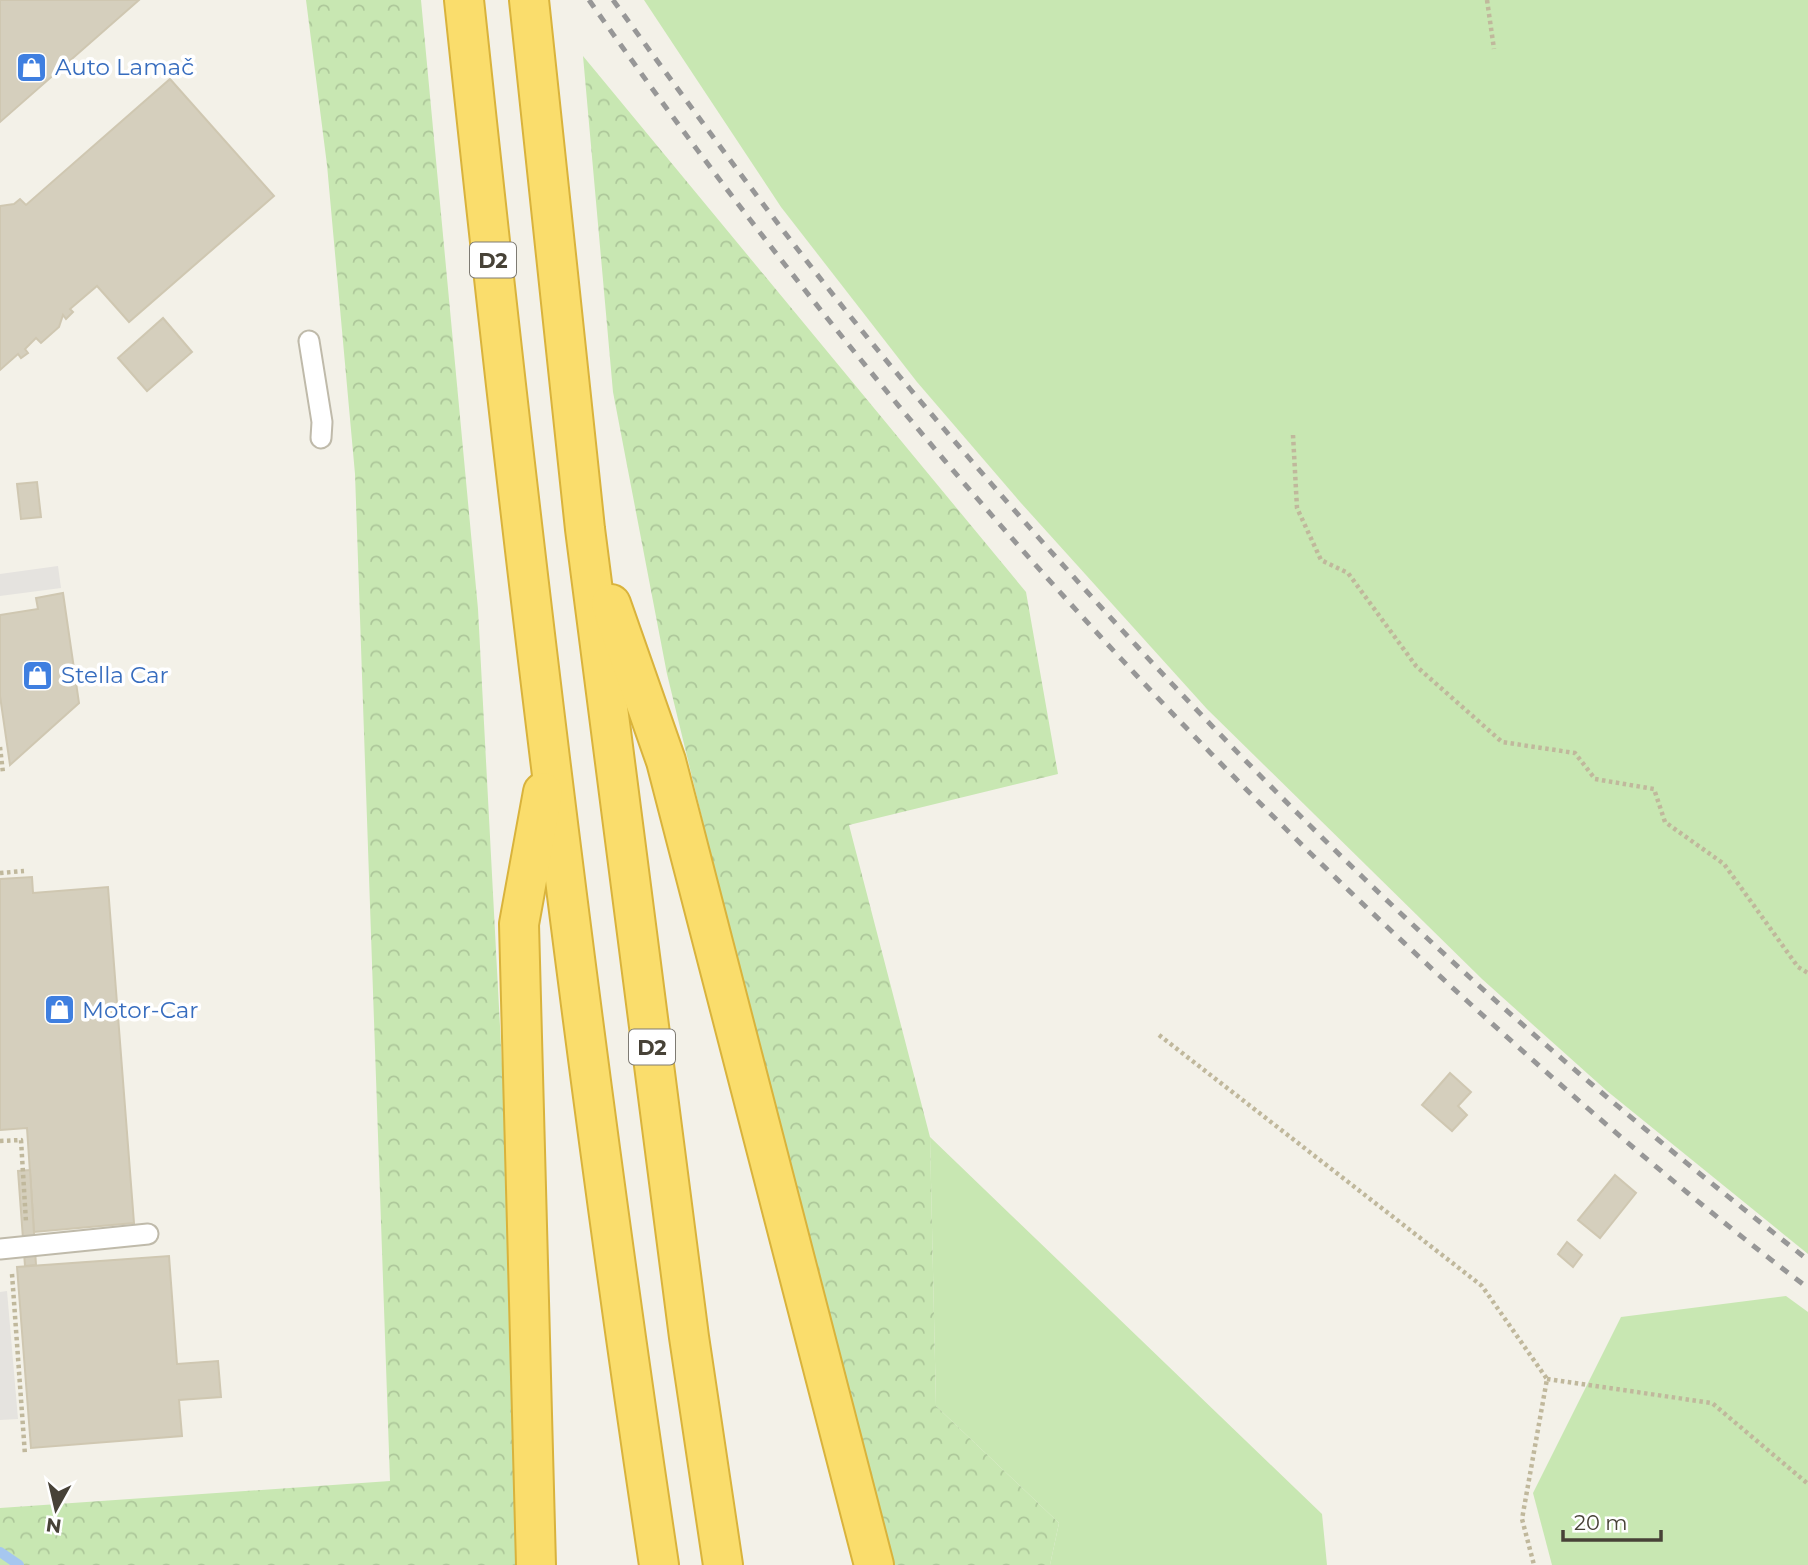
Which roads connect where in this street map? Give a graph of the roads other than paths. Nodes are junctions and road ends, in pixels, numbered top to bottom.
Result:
1 (464, 0) edge
2 (529, 0) edge
3 (309, 341) dead end
4 (321, 438) dead end
5 (585, 529) junction
6 (550, 754) junction
7 (148, 1234) dead end
8 (13, 1248) edge
9 (536, 1565) edge
10 (659, 1565) edge
11 (723, 1565) edge
12 (874, 1565) edge

1 - 6 highway, D2
2 - 5 highway, D2
3 - 4 lane
5 - 11 highway, D2
5 - 12 highway
6 - 9 highway
6 - 10 highway, D2
7 - 8 lane

